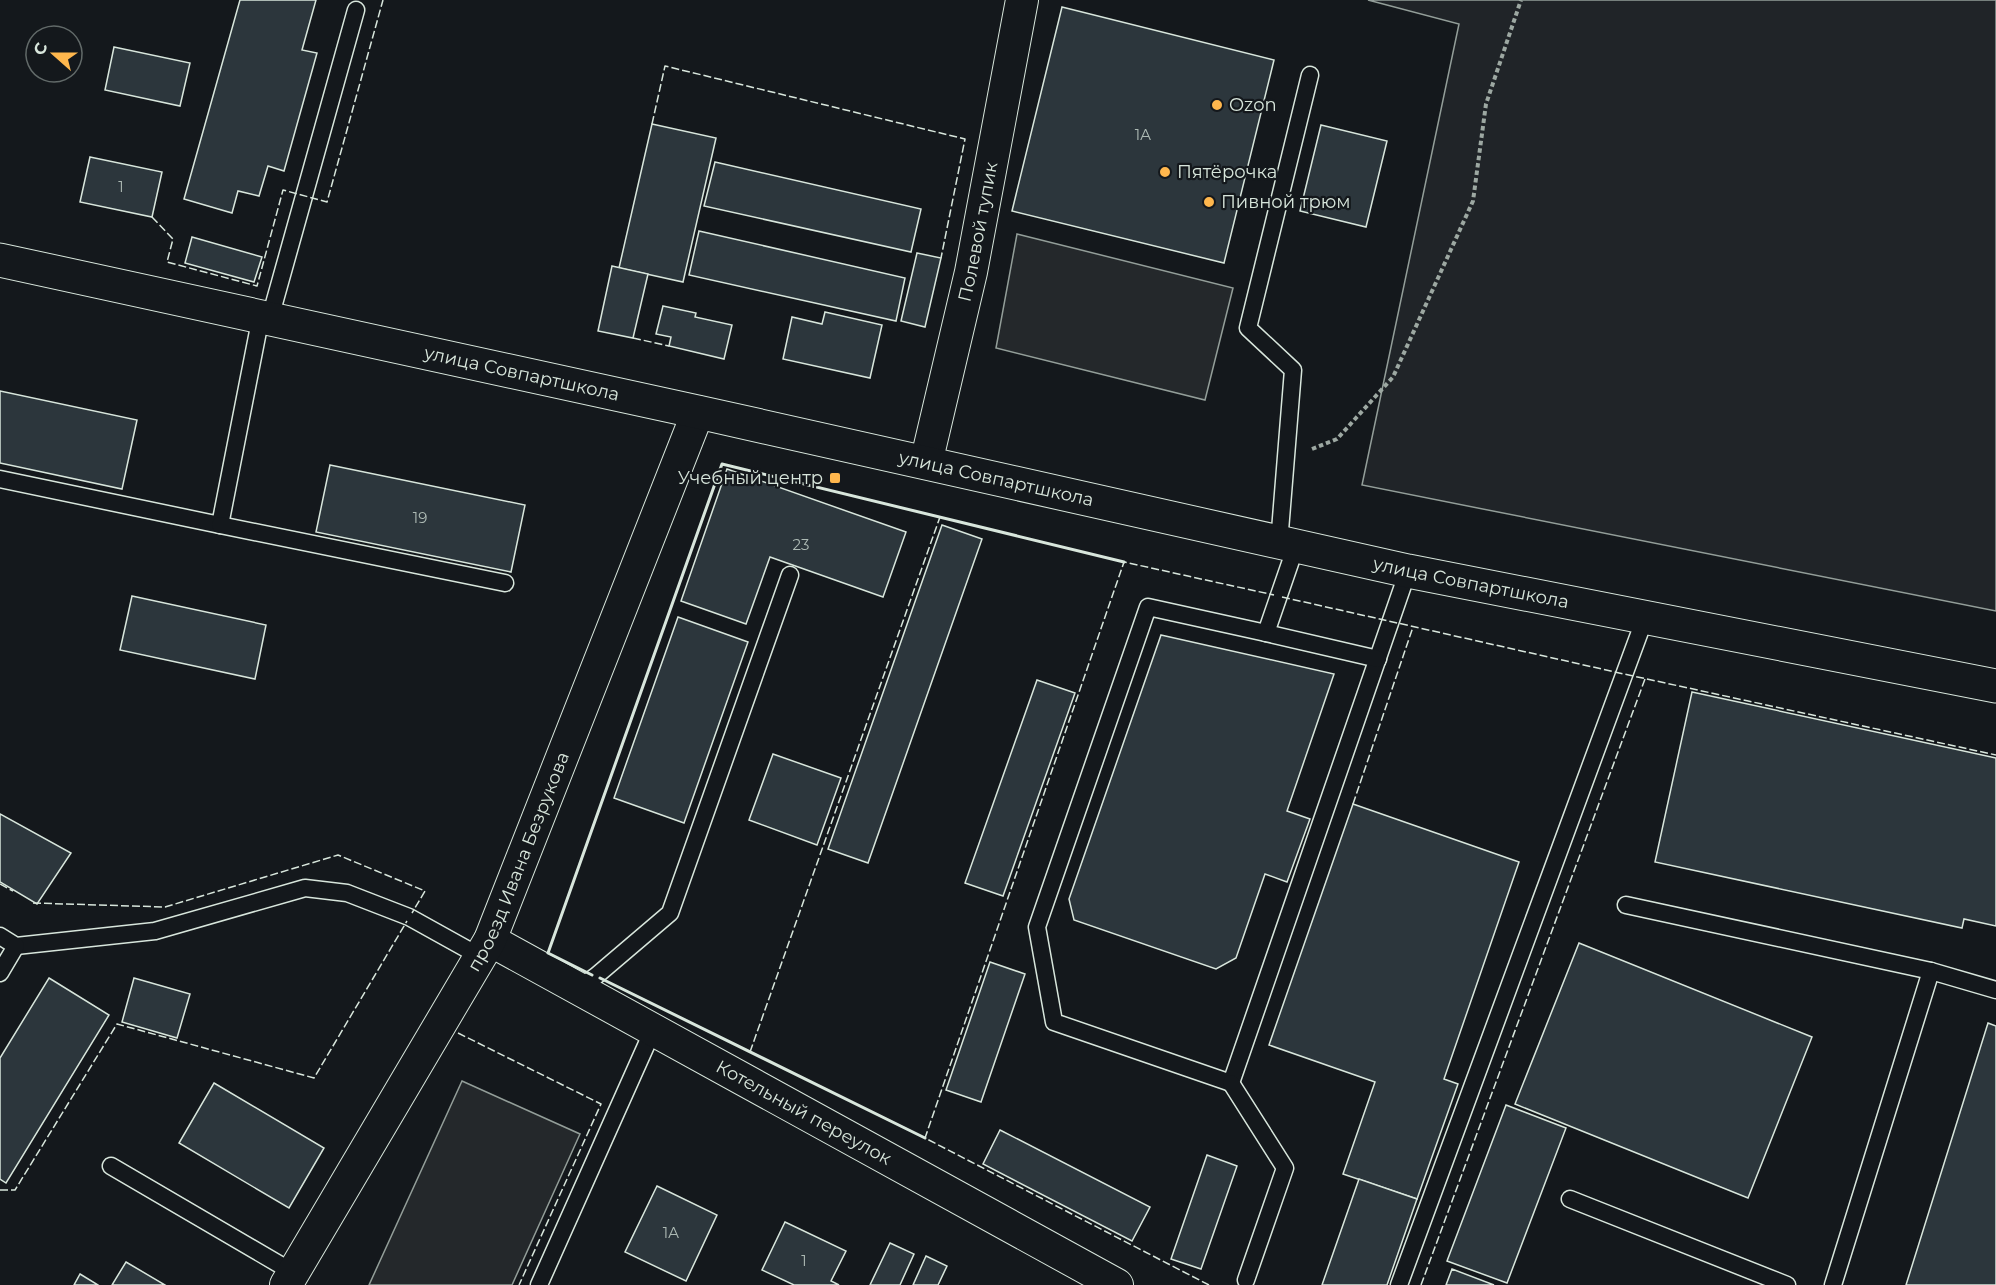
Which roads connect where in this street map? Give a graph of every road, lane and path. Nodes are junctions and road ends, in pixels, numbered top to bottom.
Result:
1 (1022, 0) edge
2 (1521, 0) edge
3 (356, 10) dead end
4 (1310, 75) dead end
5 (0, 260) edge
6 (266, 317) junction
7 (698, 412) junction
8 (1286, 459) junction
9 (926, 464) junction
10 (0, 478) edge
11 (220, 525) junction
12 (1287, 545) junction
13 (1408, 572) junction
14 (790, 575) dead end
15 (505, 583) dead end
16 (1645, 618) junction
17 (1266, 633) junction
18 (1378, 659) junction
19 (1996, 686) edge
20 (1626, 905) dead end
21 (0, 936) edge
22 (16, 946) junction
23 (485, 948) junction
24 (1931, 971) junction
25 (0, 973) edge
26 (578, 988) junction
27 (1996, 990) edge
28 (653, 1030) junction
29 (1231, 1083) junction
30 (111, 1166) dead end
31 (1570, 1199) dead end
32 (290, 1279) edge
33 (1246, 1280) dead end
34 (539, 1285) edge
35 (1117, 1285) edge
36 (1399, 1285) edge
37 (1787, 1285) edge
38 (1833, 1285) edge

1 - 9 street, Полевой тупик
2 - 8 path
3 - 6 lane
4 - 8 lane
5 - 6 street, улица Совпартшкола
6 - 7 street, улица Совпартшкола
6 - 11 lane
7 - 9 street, улица Совпартшкола
7 - 23 street, проезд Ивана Безрукова
8 - 12 lane
9 - 12 street, улица Совпартшкола
10 - 11 lane
11 - 15 lane
12 - 13 street, улица Совпартшкола
12 - 17 lane
13 - 16 street, улица Совпартшкола
13 - 18 lane
14 - 26 lane
16 - 19 street, улица Совпартшкола
16 - 36 lane
17 - 18 lane
17 - 29 lane
18 - 29 lane
20 - 24 lane
21 - 22 lane
22 - 23 lane
22 - 25 lane
23 - 26 street, Котельный переулок
23 - 32 street, проезд Ивана Безрукова
24 - 27 lane
24 - 38 lane
26 - 28 street, Котельный переулок
28 - 34 lane
28 - 35 street, Котельный переулок
29 - 33 lane
30 - 32 lane
31 - 37 lane

